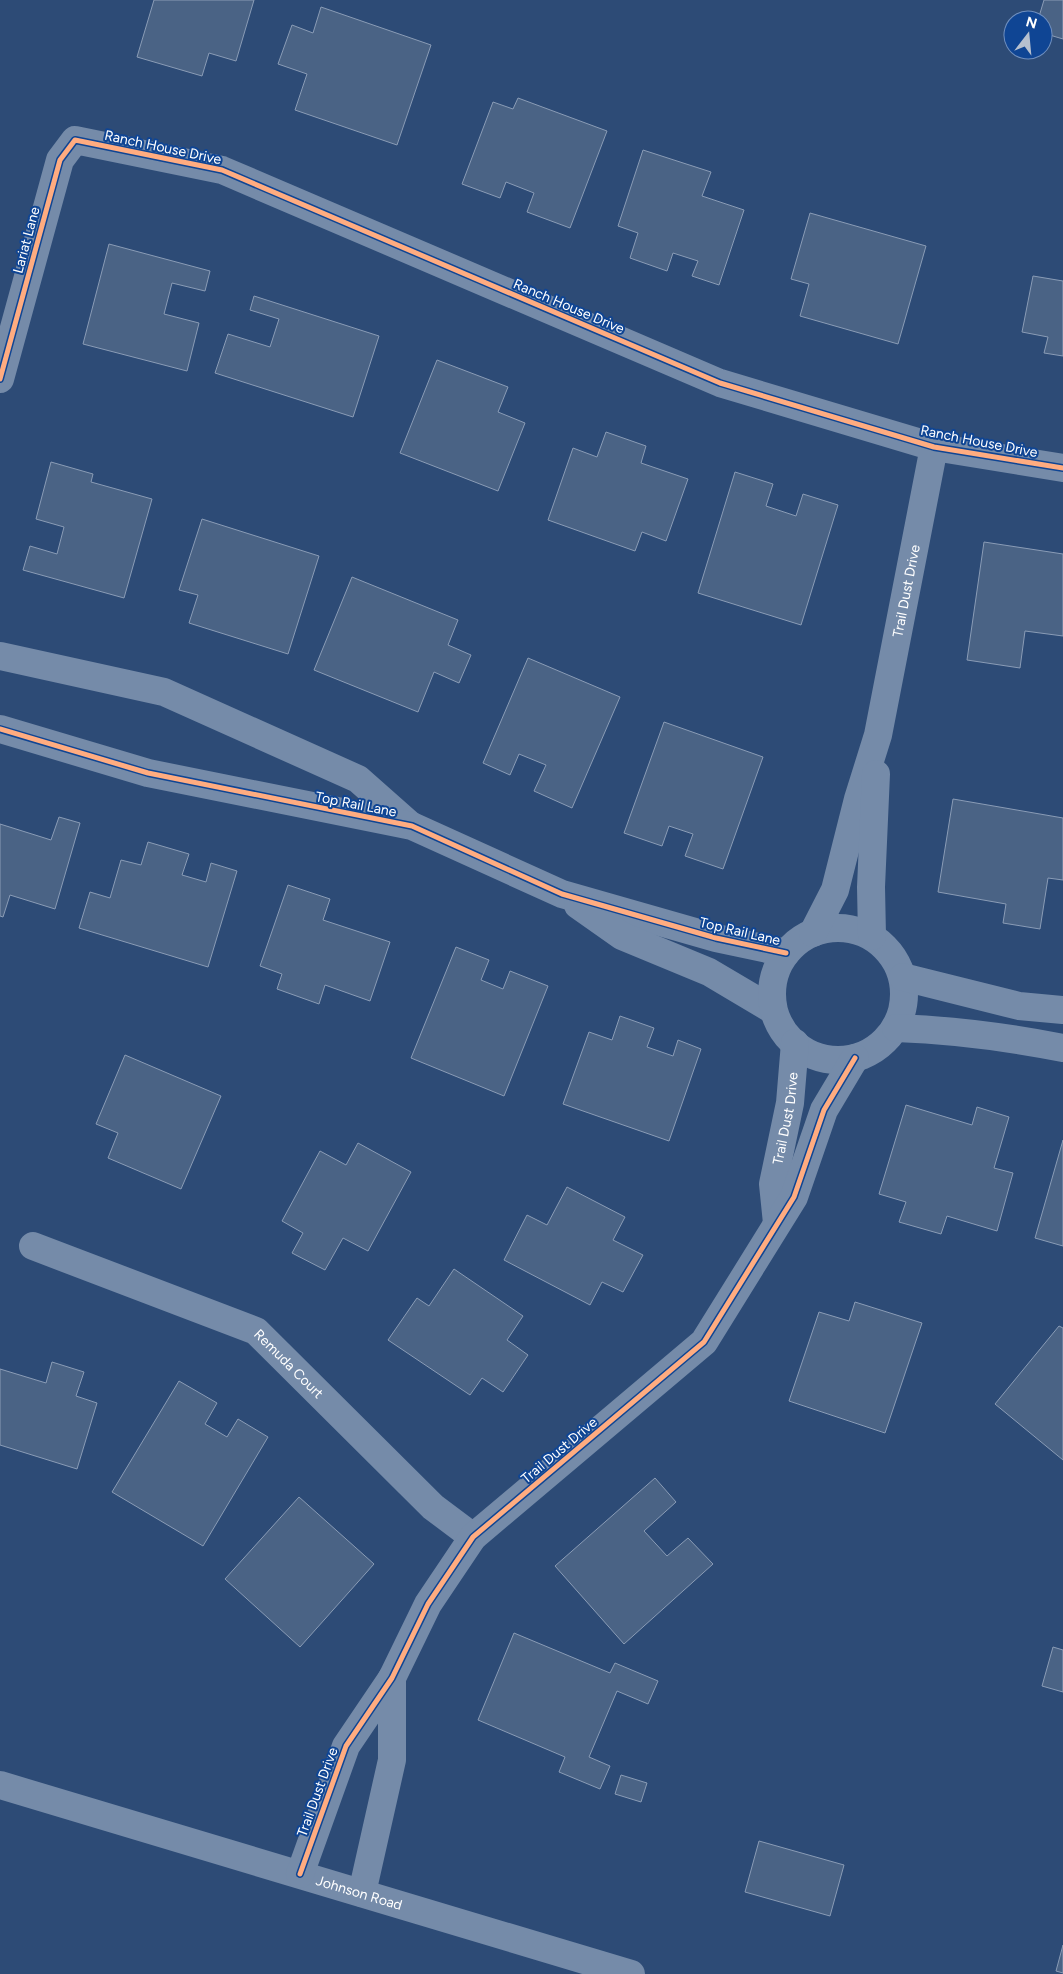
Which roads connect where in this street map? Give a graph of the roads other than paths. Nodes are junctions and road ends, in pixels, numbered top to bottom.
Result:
1 (75, 140) joint
2 (0, 379) edge
3 (934, 447) junction
4 (1063, 468) edge
5 (0, 656) edge
6 (0, 729) edge
7 (878, 735) junction
8 (412, 826) junction
9 (562, 894) junction
10 (813, 933) junction
11 (872, 936) junction
12 (786, 953) junction
13 (903, 977) junction
14 (773, 1010) junction
15 (1063, 1010) edge
16 (896, 1028) junction
17 (794, 1043) junction
18 (1063, 1048) edge
19 (855, 1058) junction
20 (777, 1223) junction
21 (33, 1246) dead end
22 (473, 1537) junction
23 (392, 1678) junction
24 (0, 1785) edge
25 (300, 1874) junction
26 (362, 1893) junction
27 (631, 1974) edge

1 - 2 street, Lariat Lane
1 - 3 street, Ranch House Drive
3 - 4 street, Ranch House Drive
3 - 7 street, Trail Dust Drive
5 - 8 street, Top Rail Lane
6 - 8 street, Top Rail Lane
7 - 10 street, Trail Dust Drive
7 - 11 street, Trail Dust Drive
8 - 9 street, Top Rail Lane
9 - 12 street, Top Rail Lane
9 - 14 street, Top Rail Lane
10 - 11 street
10 - 12 street
11 - 13 street
12 - 14 street
13 - 15 street
13 - 16 street
14 - 17 street
16 - 18 street
16 - 19 street
17 - 19 street
17 - 20 street, Trail Dust Drive
19 - 20 street, Trail Dust Drive
20 - 22 street, Trail Dust Drive
21 - 22 street, Remuda Court
22 - 23 street, Trail Dust Drive
23 - 25 street, Trail Dust Drive
23 - 26 street, Trail Dust Drive
24 - 25 street, Johnson Road
25 - 26 street, Johnson Road
26 - 27 street, Johnson Road

